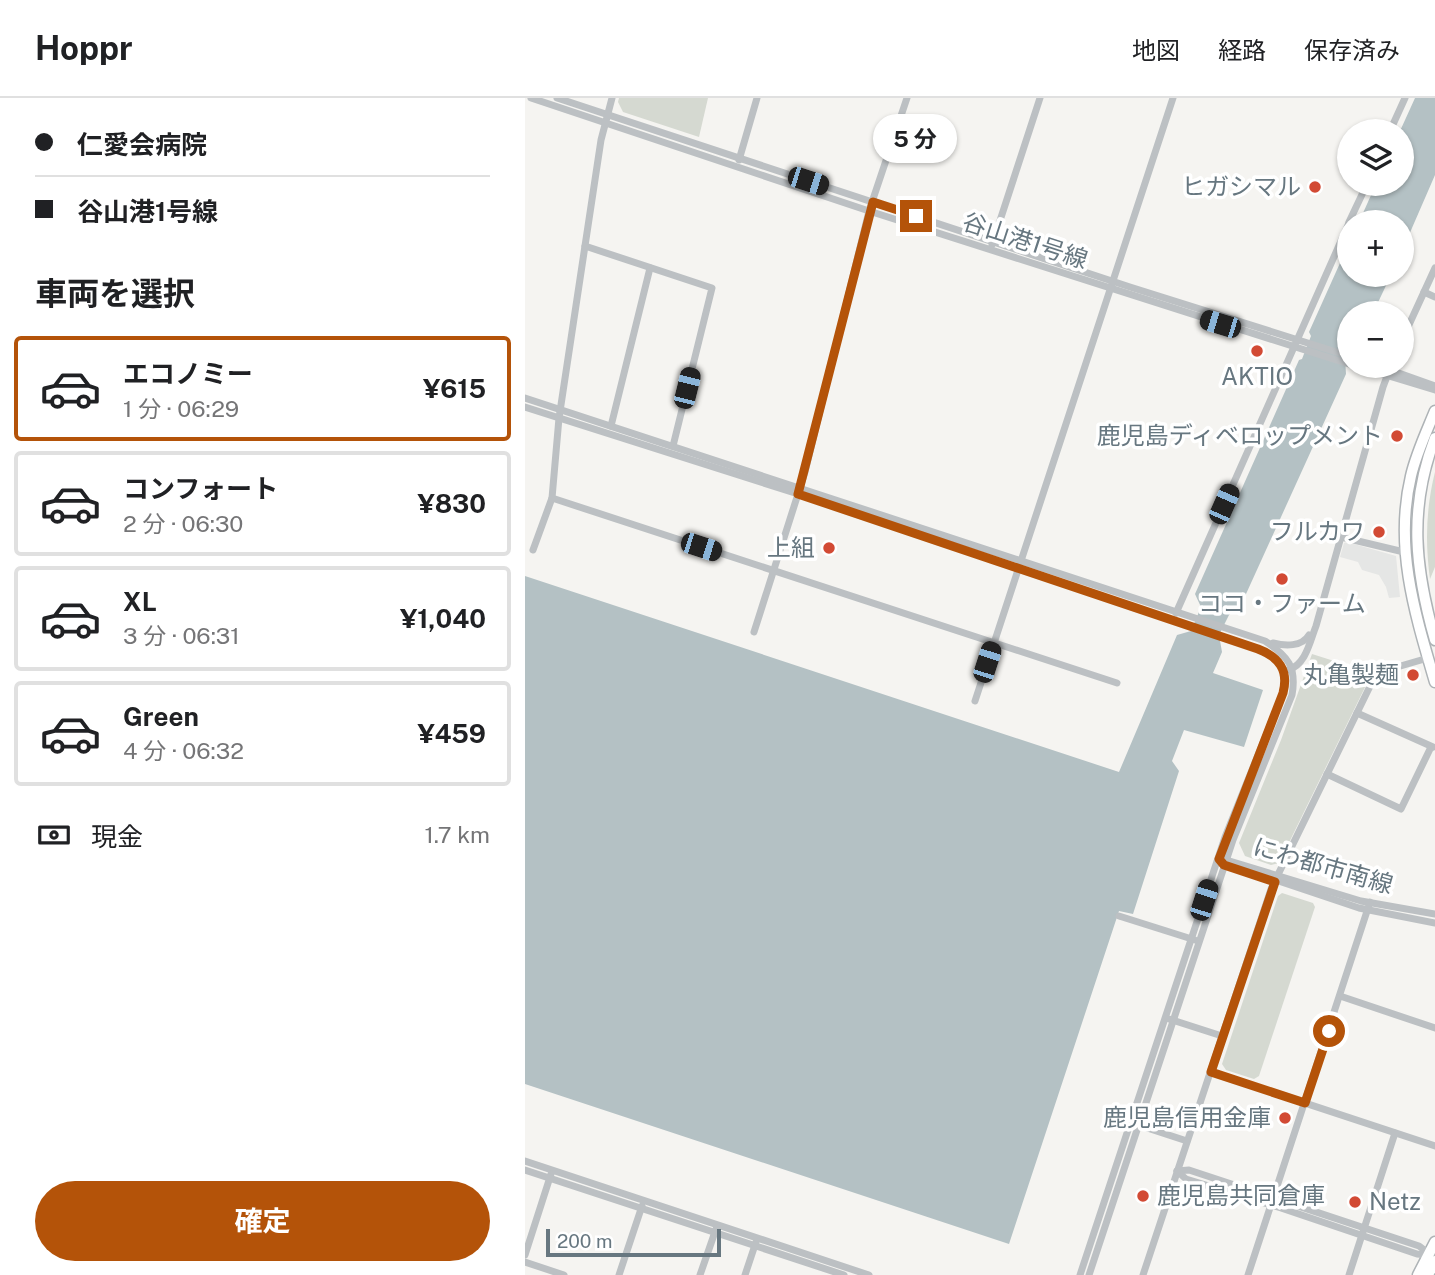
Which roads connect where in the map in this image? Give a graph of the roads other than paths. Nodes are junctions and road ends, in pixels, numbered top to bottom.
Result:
1 (531, 98) edge
2 (557, 98) edge
3 (612, 98) edge
4 (757, 98) edge
5 (907, 98) edge
6 (1040, 98) edge
7 (1173, 98) edge
8 (1405, 98) edge
9 (606, 119) junction
10 (1395, 119) edge
11 (740, 158) junction
12 (737, 167) junction
13 (873, 202) junction
14 (869, 211) junction
15 (991, 245) junction
16 (585, 246) junction
17 (1337, 250) edge
18 (650, 268) junction
19 (1435, 268) edge
20 (1111, 285) junction
21 (1424, 292) junction
22 (1435, 297) edge
23 (1414, 314) edge
24 (1296, 343) junction
25 (1306, 346) junction
26 (1337, 353) edge
27 (1337, 358) edge
28 (1387, 378) edge
29 (1409, 378) edge
30 (1435, 388) edge
31 (525, 398) edge
32 (525, 407) edge
33 (1435, 411) edge
34 (559, 414) junction
35 (611, 426) junction
36 (1435, 438) edge
37 (673, 446) junction
38 (799, 491) junction
39 (552, 498) junction
40 (1341, 537) junction
41 (533, 550) dead end
42 (1404, 552) junction
43 (1019, 564) junction
44 (775, 572) junction
45 (1176, 613) junction
46 (1186, 620) junction
47 (1316, 626) junction
48 (754, 632) dead end
49 (1229, 634) junction
50 (1435, 640) edge
51 (1265, 641) junction
52 (994, 643) junction
53 (1428, 658) junction
54 (1288, 670) junction
55 (1435, 682) edge
56 (1117, 683) dead end
57 (975, 701) dead end
58 (1357, 713) junction
59 (1433, 747) edge
60 (1327, 774) junction
61 (1223, 861) junction
62 (1276, 878) junction
63 (1369, 906) junction
64 (1435, 914) edge
65 (1119, 916) dead end
66 (1435, 923) edge
67 (1195, 940) junction
68 (1340, 996) junction
69 (1169, 1019) junction
70 (1435, 1028) edge
71 (1222, 1036) junction
72 (1211, 1072) junction
73 (1305, 1103) junction
74 (1134, 1124) junction
75 (1395, 1133) junction
76 (1187, 1141) junction
77 (1435, 1146) edge
78 (525, 1161) edge
79 (525, 1170) edge
80 (1177, 1171) junction
81 (551, 1174) junction
82 (1273, 1201) junction
83 (643, 1204) junction
84 (1364, 1227) junction
85 (716, 1229) junction
86 (1361, 1236) junction
87 (756, 1242) junction
88 (1435, 1242) edge
89 (525, 1255) edge
90 (1433, 1258) edge
91 (525, 1262) edge
92 (819, 1262) junction
93 (564, 1275) edge
94 (619, 1275) edge
95 (700, 1275) edge
96 (745, 1275) edge
97 (815, 1275) edge
98 (844, 1275) edge
99 (867, 1275) edge
100 (1080, 1275) edge
101 (1089, 1275) edge
102 (1143, 1275) edge
103 (1248, 1275) edge
104 (1349, 1275) edge
105 (1418, 1275) edge
106 (1428, 1275) edge

1 - 9 street, 谷山港1号線
2 - 9 street, 谷山港1号線
3 - 9 street
4 - 11 street
5 - 13 street
6 - 15 street
7 - 20 street
8 - 10 street
9 - 11 street, 谷山港1号線
9 - 12 street, 谷山港1号線
9 - 16 street
11 - 12 street
11 - 13 street, 谷山港1号線
12 - 14 street, 谷山港1号線
13 - 14 street
13 - 15 street, 谷山港1号線
14 - 15 street, 谷山港1号線
14 - 38 street
15 - 20 street, 谷山港1号線
16 - 18 street
16 - 34 street
17 - 24 street
18 - 35 street
18 - 37 street
19 - 21 street
20 - 24 street, 谷山港1号線
20 - 43 street
21 - 22 street
21 - 23 street
24 - 25 street, 谷山港1号線
24 - 45 street
25 - 26 street, 谷山港1号線
25 - 27 street, 谷山港1号線
28 - 40 street
29 - 30 street
31 - 34 street
32 - 34 street
33 - 42 main road
34 - 35 street
34 - 38 street
34 - 39 street
35 - 37 street
36 - 50 main road
37 - 38 street
38 - 43 street
38 - 44 street
39 - 41 street
39 - 44 street
40 - 42 street
40 - 47 street
42 - 53 main road
43 - 45 street
43 - 46 street
43 - 52 street
44 - 48 street
44 - 52 street
45 - 46 street
46 - 49 street
47 - 51 street
47 - 54 street
49 - 51 street
49 - 54 street
51 - 54 street
52 - 56 street
52 - 57 street
53 - 55 main road
53 - 58 street
54 - 61 street
58 - 59 street
58 - 60 street
59 - 60 street
60 - 62 street
61 - 62 street, にわ都市南線
61 - 67 street
62 - 63 street, にわ都市南線
62 - 71 street
63 - 64 street, にわ都市南線
63 - 66 street, にわ都市南線
63 - 68 street
65 - 67 street
67 - 69 street
68 - 70 street
68 - 73 street
69 - 71 street
69 - 74 street
71 - 72 street
72 - 73 street
72 - 76 street
73 - 75 street
73 - 82 street
74 - 76 street
74 - 100 street
74 - 101 street
75 - 77 street
75 - 84 street
76 - 80 street
78 - 81 street
79 - 81 street
80 - 82 street
80 - 102 street
81 - 83 street
81 - 89 street
82 - 84 street
82 - 86 street
82 - 103 street
83 - 85 street
83 - 94 street
84 - 86 street
84 - 90 street
85 - 87 street
85 - 95 street
86 - 90 street
86 - 104 street
87 - 92 street
87 - 96 street
88 - 90 main road
90 - 105 main road
90 - 106 main road
91 - 93 street
92 - 97 street
92 - 98 street
92 - 99 street

